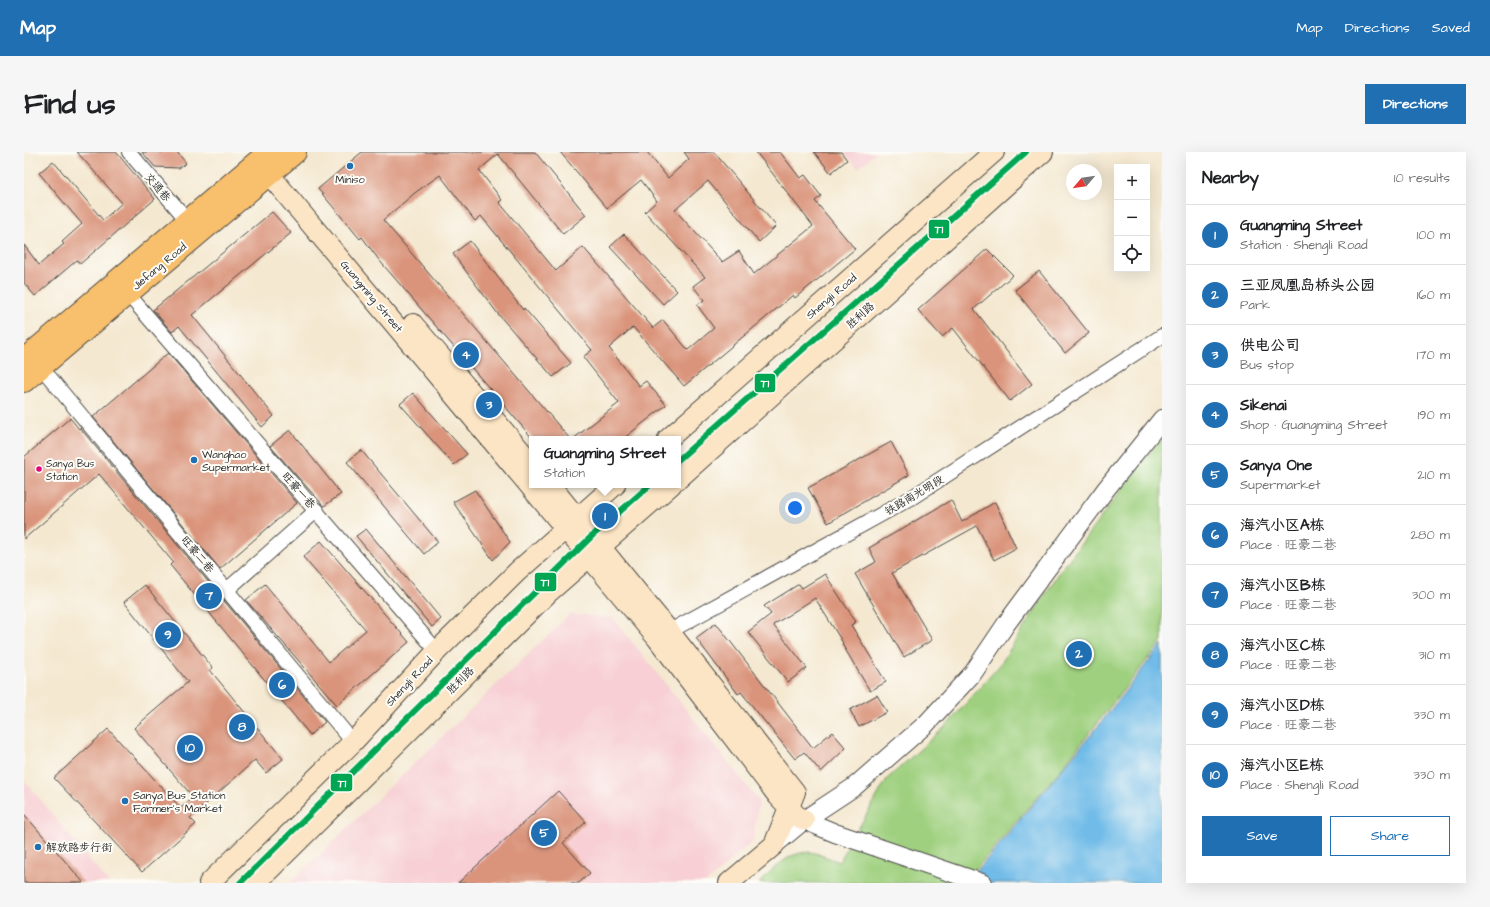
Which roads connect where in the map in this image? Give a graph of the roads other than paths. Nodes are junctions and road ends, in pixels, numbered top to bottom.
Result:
1 (129, 152) edge
2 (295, 152) edge
3 (994, 152) edge
4 (1043, 152) edge
5 (268, 161) edge
6 (188, 221) junction
7 (127, 293) junction
8 (1162, 336) edge
9 (32, 364) edge
10 (24, 381) edge
11 (1162, 419) edge
12 (671, 436) edge
13 (529, 461) edge
14 (529, 473) edge
15 (681, 476) edge
16 (542, 488) edge
17 (552, 488) edge
18 (612, 488) edge
19 (668, 488) edge
20 (317, 510) junction
21 (571, 523) junction
22 (594, 552) junction
23 (228, 589) junction
24 (663, 634) junction
25 (437, 651) junction
26 (353, 742) junction
27 (796, 807) junction
28 (209, 883) edge
29 (256, 883) edge
30 (729, 883) edge
31 (982, 883) edge

1 - 6 street, 交通巷
2 - 5 main road, Jiefang Road
3 - 12 main road, Shengli Road
4 - 15 main road, 胜利路
5 - 6 main road, Jiefang Road
5 - 7 main road, Jiefang Road
5 - 13 main road, Guangming Street
5 - 14 main road, Guangming Street
6 - 9 main road, Jiefang Road
7 - 9 main road, Jiefang Road
7 - 20 street, 旺豪一巷
8 - 24 street, 铁路南光明段
9 - 10 main road, Jiefang Road
9 - 23 street, 旺豪二巷
11 - 27 street
16 - 21 main road, Guangming Street
17 - 21 main road, Guangming Street
18 - 21 main road, Shengli Road
19 - 22 main road, 胜利路
20 - 23 street
20 - 25 street, 旺豪一巷
21 - 22 main road, Guangming Street
21 - 25 main road, Shengli Road
22 - 24 main road, Guangming Street
22 - 29 main road, 胜利路
23 - 26 street, 旺豪二巷
24 - 27 main road, Guangming Street
25 - 26 main road, Shengli Road
26 - 28 main road, Shengli Road
27 - 30 main road
27 - 31 street

